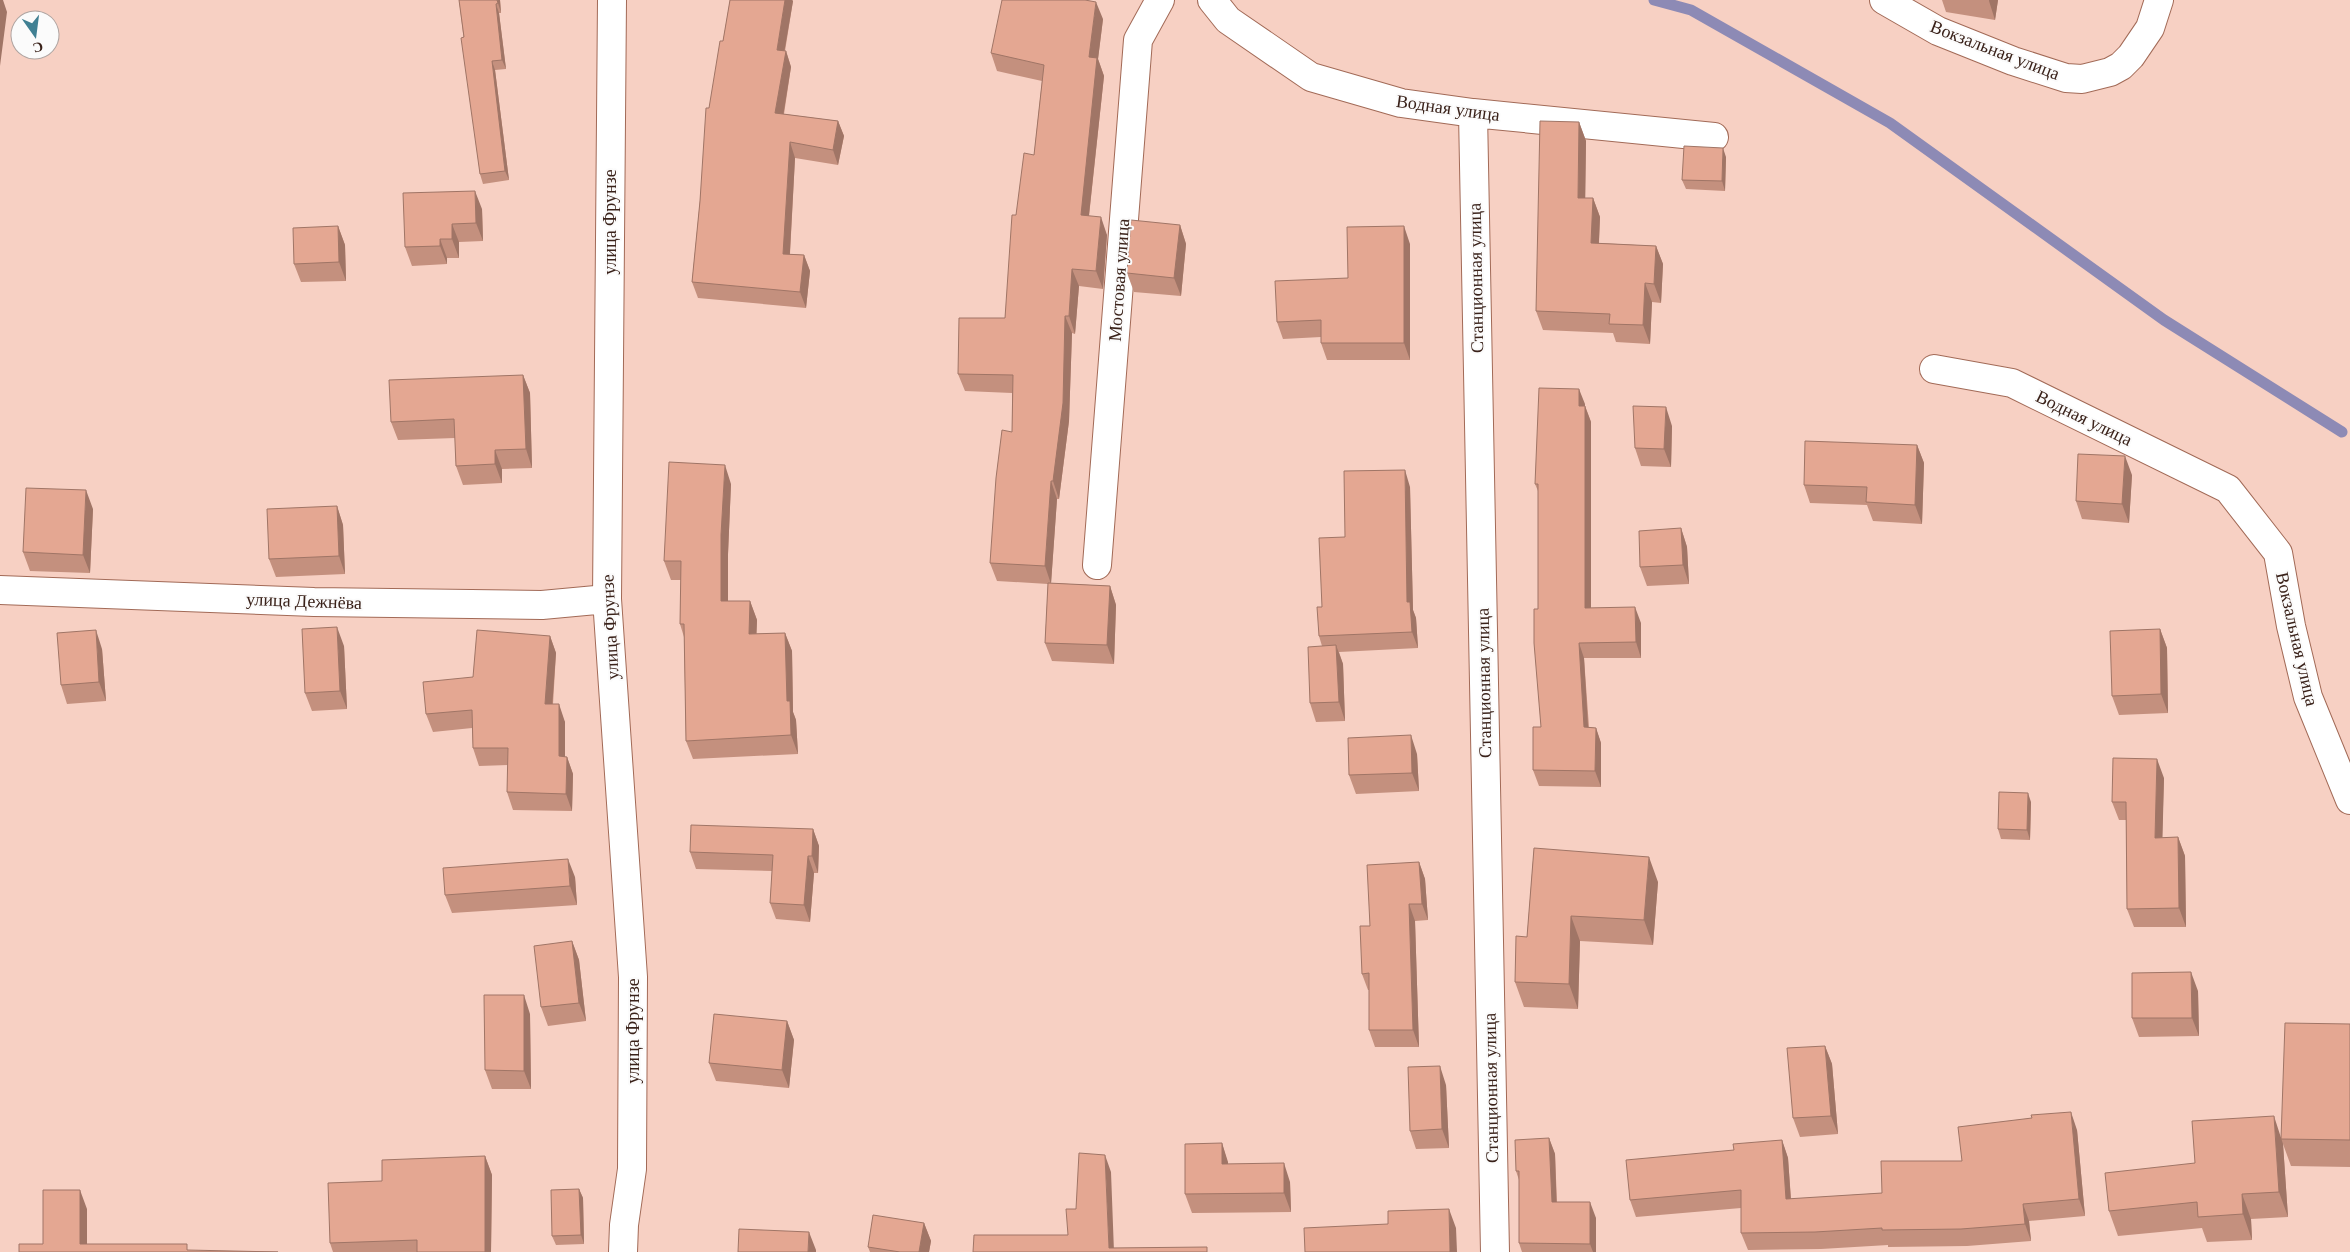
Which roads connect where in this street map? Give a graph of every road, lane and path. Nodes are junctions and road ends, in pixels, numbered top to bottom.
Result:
1 (612, 0) edge
2 (1160, 0) edge
3 (1212, 0) edge
4 (1884, 0) edge
5 (2158, 0) edge
6 (1473, 113) junction
7 (1714, 137) dead end
8 (1934, 369) dead end
9 (2228, 489) joint
10 (1097, 565) dead end
11 (0, 590) edge
12 (607, 599) junction
13 (2350, 800) edge
14 (623, 1252) edge
15 (1494, 1252) edge

1 - 12 street, улица Фрунзе
2 - 10 street, Мостовая улица
3 - 6 street, Водная улица
4 - 5 street, Вокзальная улица
6 - 7 street, Водная улица
6 - 15 street, Станционная улица
8 - 9 street, Водная улица
9 - 13 street, Вокзальная улица
11 - 12 street, улица Дежнёва
12 - 14 street, улица Фрунзе

